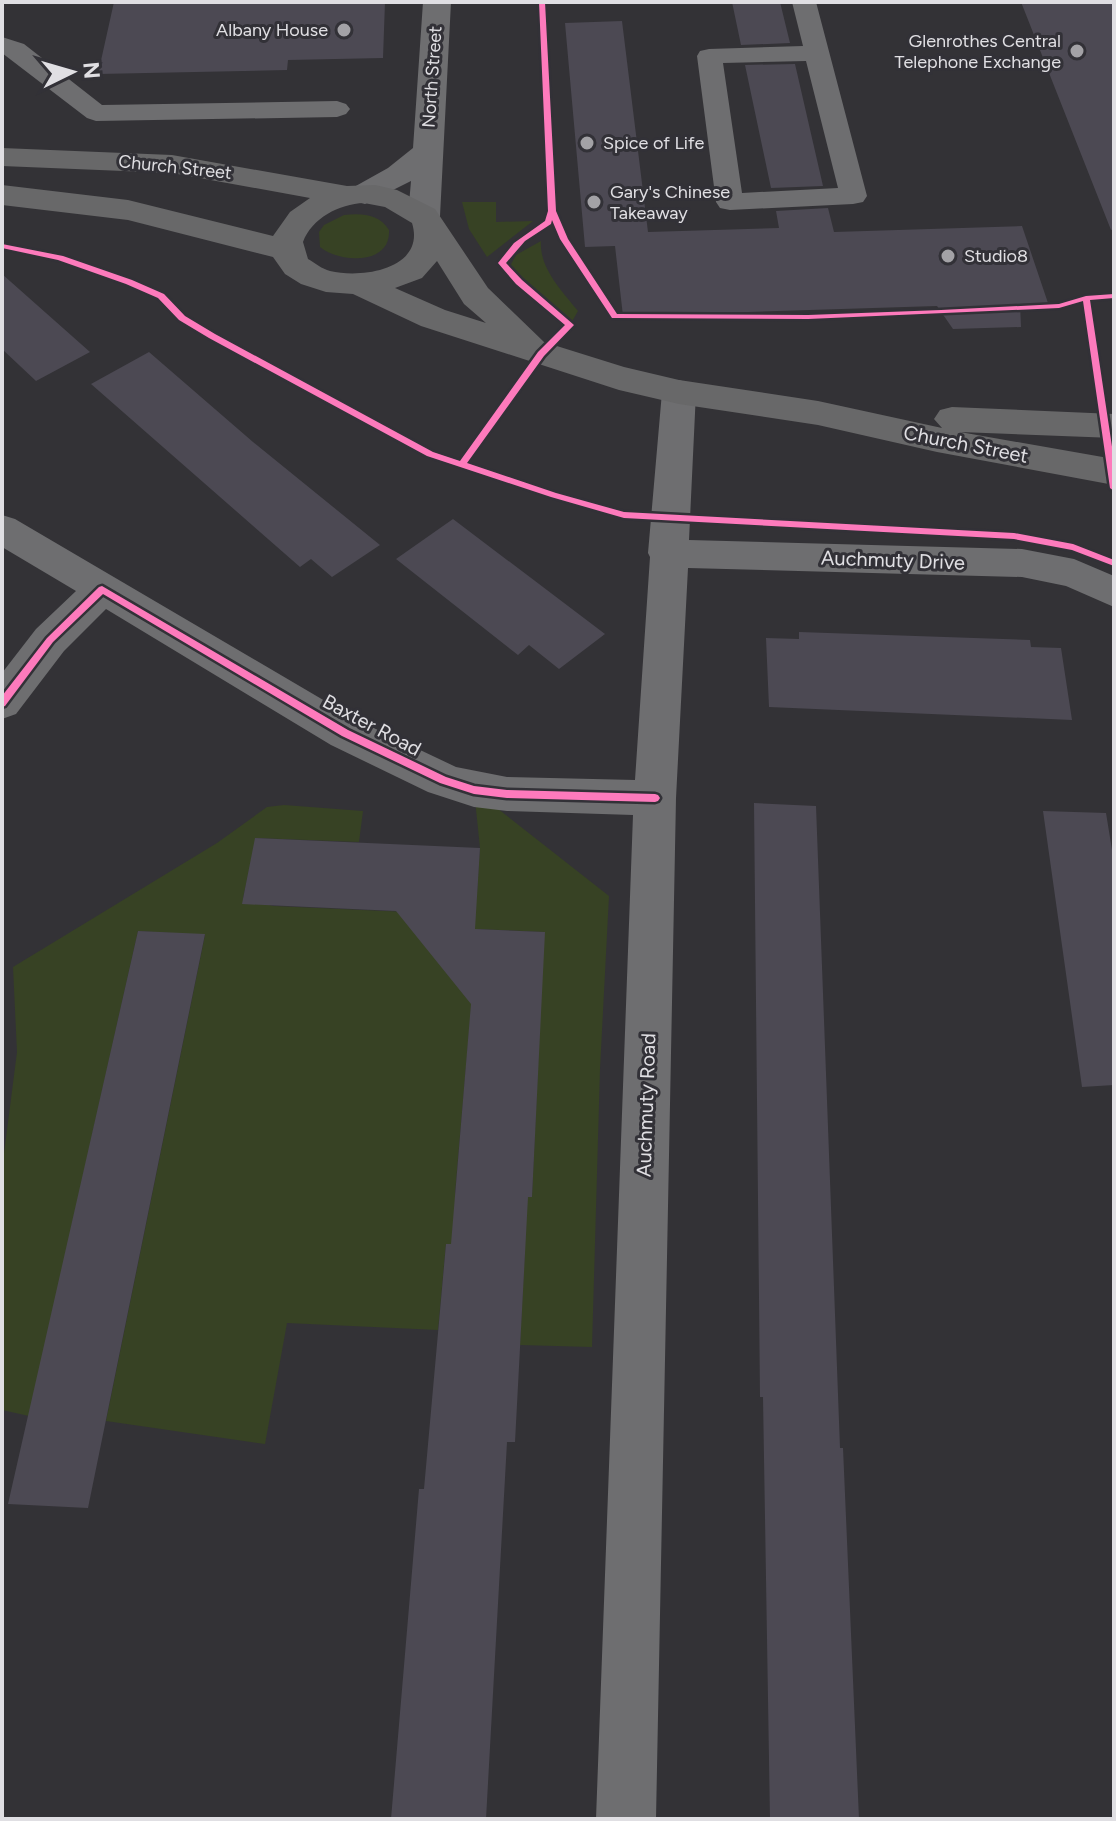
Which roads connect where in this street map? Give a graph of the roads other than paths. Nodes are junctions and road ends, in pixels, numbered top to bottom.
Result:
1 (437, 2) edge
2 (804, 2) edge
3 (2, 44) edge
4 (816, 53) junction
5 (337, 109) dead end
6 (427, 152) junction
7 (2, 157) edge
8 (356, 194) junction
9 (2, 195) edge
10 (427, 222) junction
11 (288, 250) junction
12 (360, 285) junction
13 (541, 354) junction
14 (679, 392) junction
15 (818, 413) junction
16 (1114, 426) edge
17 (1114, 472) edge
18 (2, 529) edge
19 (667, 553) junction
20 (102, 589) junction
21 (1114, 593) edge
22 (2, 703) edge
23 (655, 798) junction
24 (626, 1819) edge

1 - 6 street, North Street
2 - 4 lane
3 - 5 lane
4 - 4 lane
6 - 8 street, North Street
6 - 10 street, North Street
7 - 8 street, Church Street
8 - 10 street
8 - 11 street
9 - 11 street
10 - 12 street
10 - 13 street, Church Street
11 - 12 street
12 - 13 street, Church Street
13 - 14 street, Church Street
14 - 15 street, Church Street
14 - 19 street, Auchmuty Road
15 - 16 street, Church Street
15 - 17 street, Church Street
18 - 20 street, Baxter Road
19 - 21 street, Auchmuty Drive
19 - 23 street, Auchmuty Road
20 - 22 street
20 - 23 street, Baxter Road
23 - 24 street, Auchmuty Road

